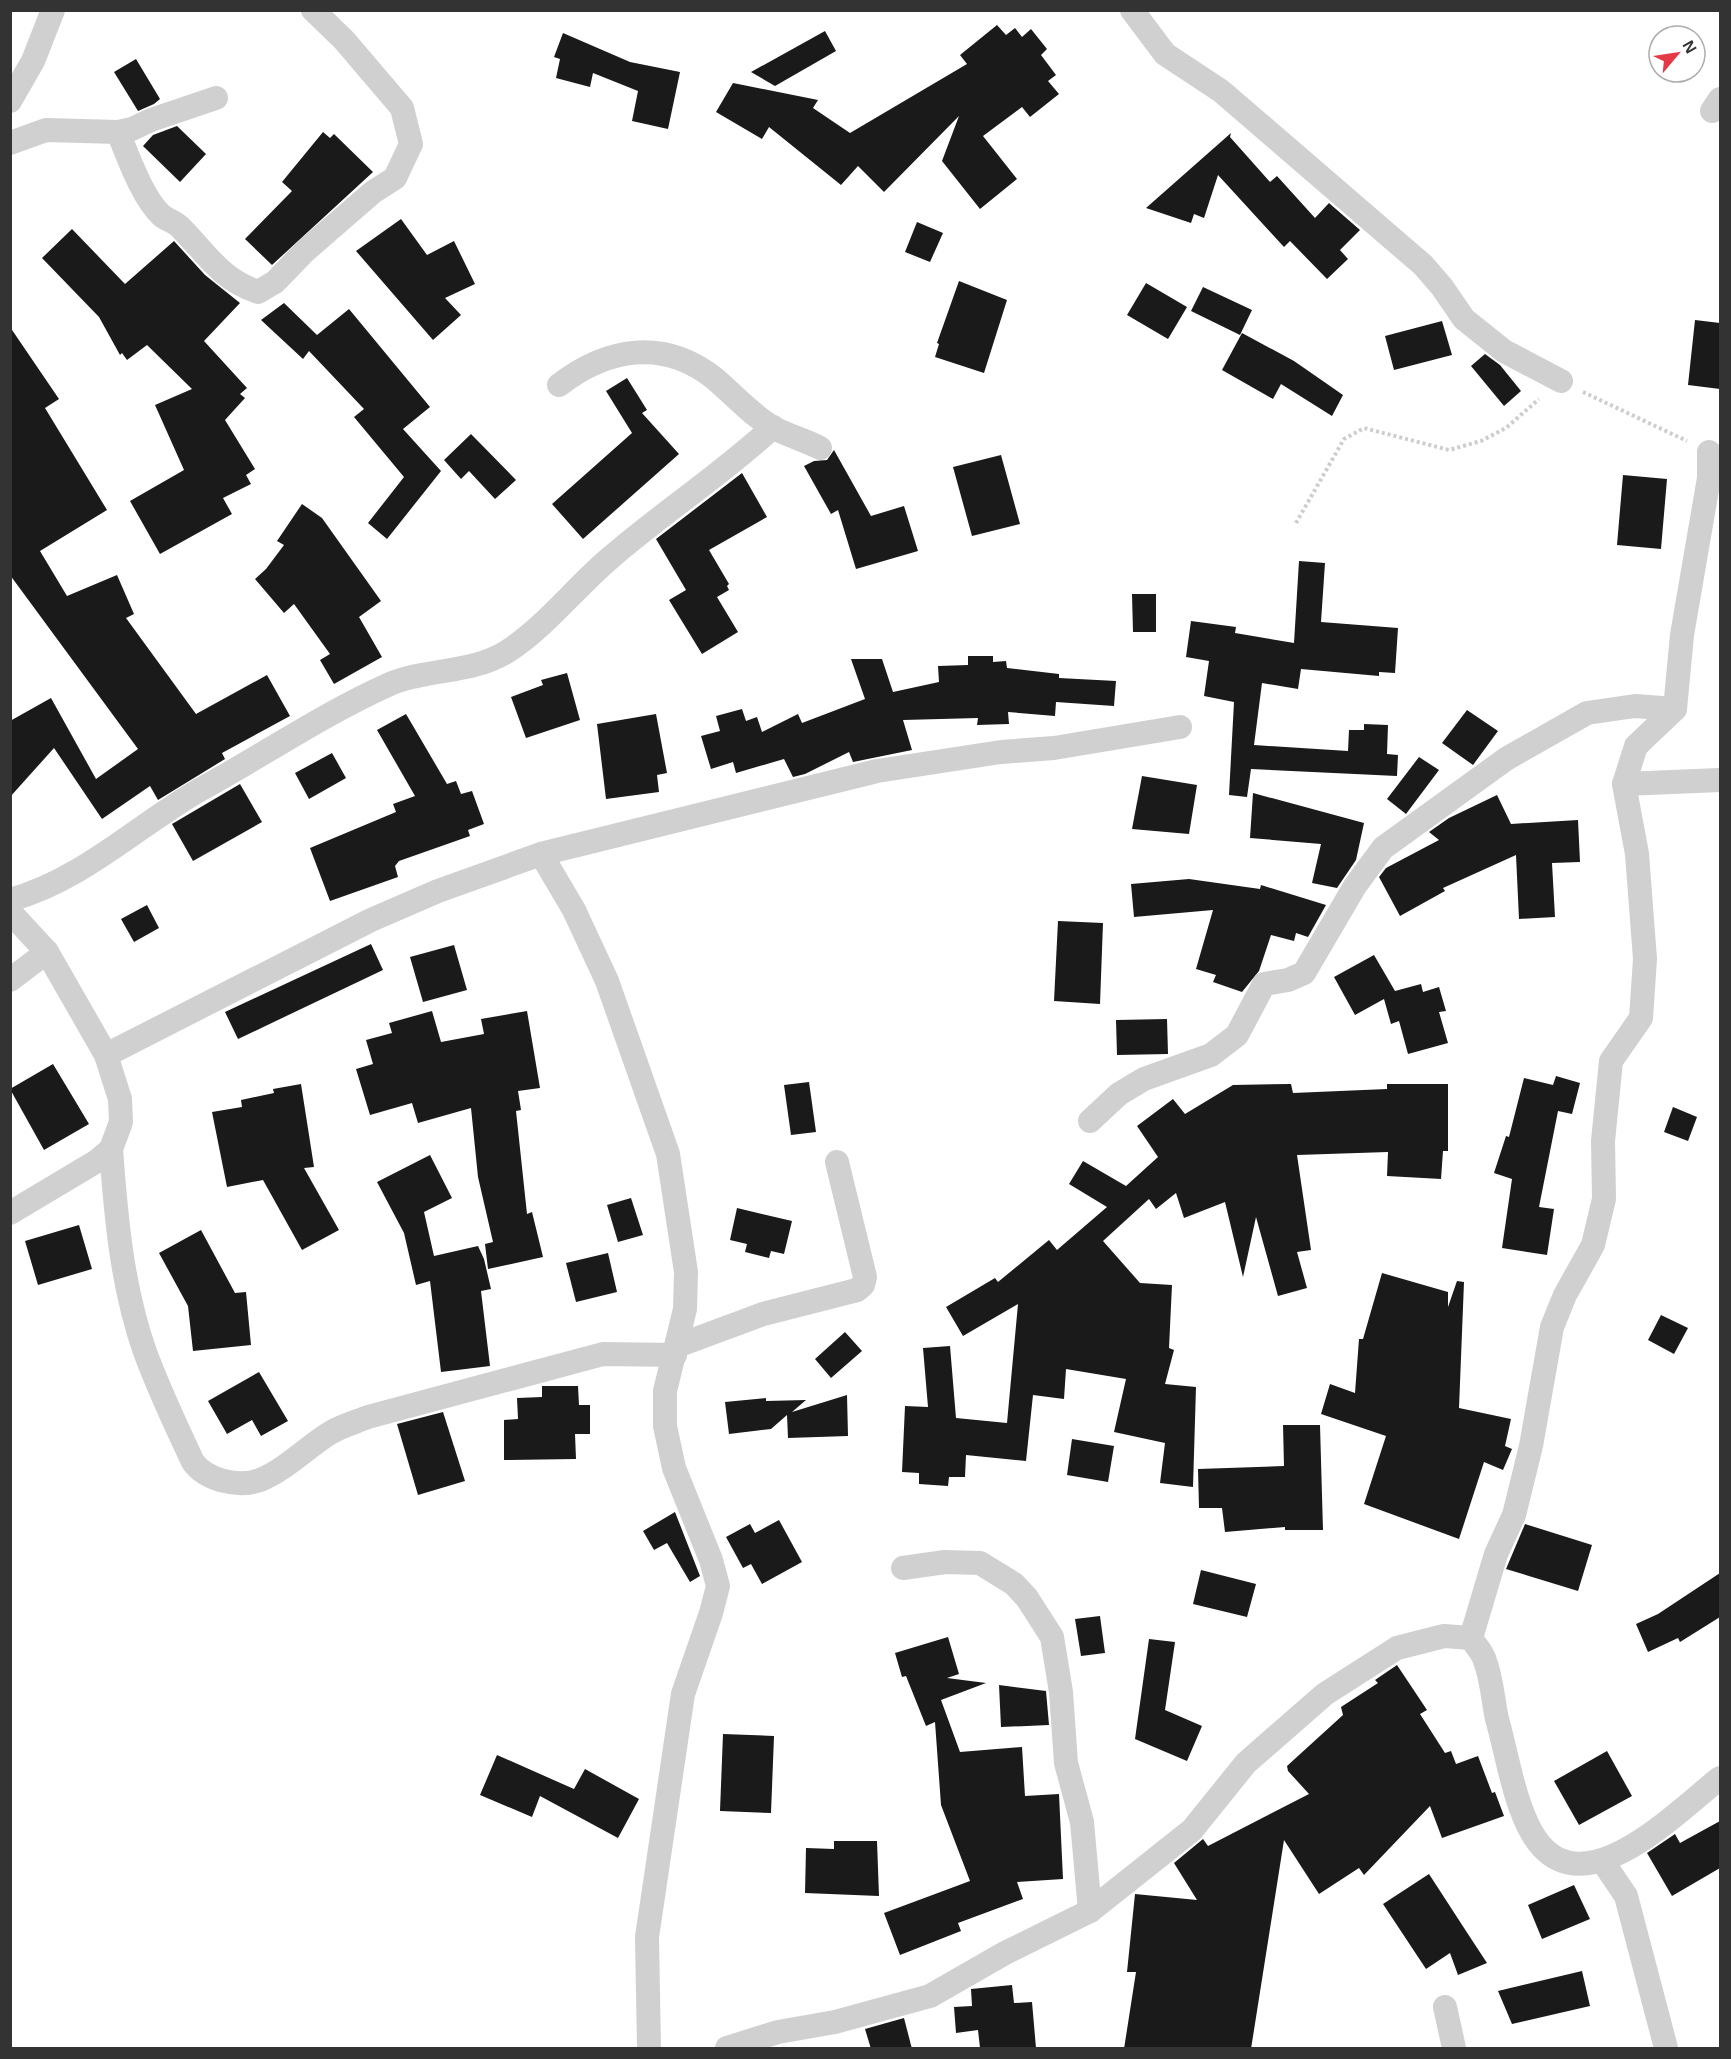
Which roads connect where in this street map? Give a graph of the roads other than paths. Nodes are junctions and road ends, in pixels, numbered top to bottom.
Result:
1 (53, 10) edge
2 (313, 10) edge
3 (1132, 10) edge
4 (216, 98) dead end
5 (10, 101) edge
6 (118, 132) junction
7 (10, 143) edge
8 (1561, 381) road end
9 (559, 385) dead end
10 (773, 428) junction
11 (820, 448) dead end
12 (1709, 452) road end
13 (1675, 709) junction
14 (1180, 727) dead end
15 (1720, 780) edge
16 (1624, 784) junction
17 (541, 854) junction
18 (10, 900) edge
19 (10, 912) edge
20 (47, 952) junction
21 (10, 980) edge
22 (106, 1055) junction
23 (1090, 1121) dead end
24 (111, 1149) junction
25 (837, 1162) dead end
26 (10, 1213) edge
27 (676, 1350) junction
28 (903, 1568) dead end
29 (1471, 1638) junction
30 (1720, 1778) edge
31 (1603, 1862) junction
32 (1090, 1911) junction
33 (1445, 2007) dead end
34 (649, 2049) edge
35 (727, 2049) edge
36 (1454, 2049) edge
37 (1666, 2049) edge

1 - 5 street
2 - 6 street
3 - 8 street
4 - 6 street
6 - 7 street
9 - 10 street
10 - 11 street
10 - 18 street
12 - 13 street
13 - 16 street
13 - 23 street
14 - 17 street
15 - 16 street
16 - 29 street
17 - 22 street
17 - 27 street
19 - 20 street
20 - 21 street
20 - 22 street
22 - 24 street
24 - 26 street
24 - 27 street
25 - 27 street
27 - 34 street
28 - 32 street
29 - 31 street
29 - 32 street
30 - 31 street
31 - 37 street
32 - 35 street
33 - 36 street

